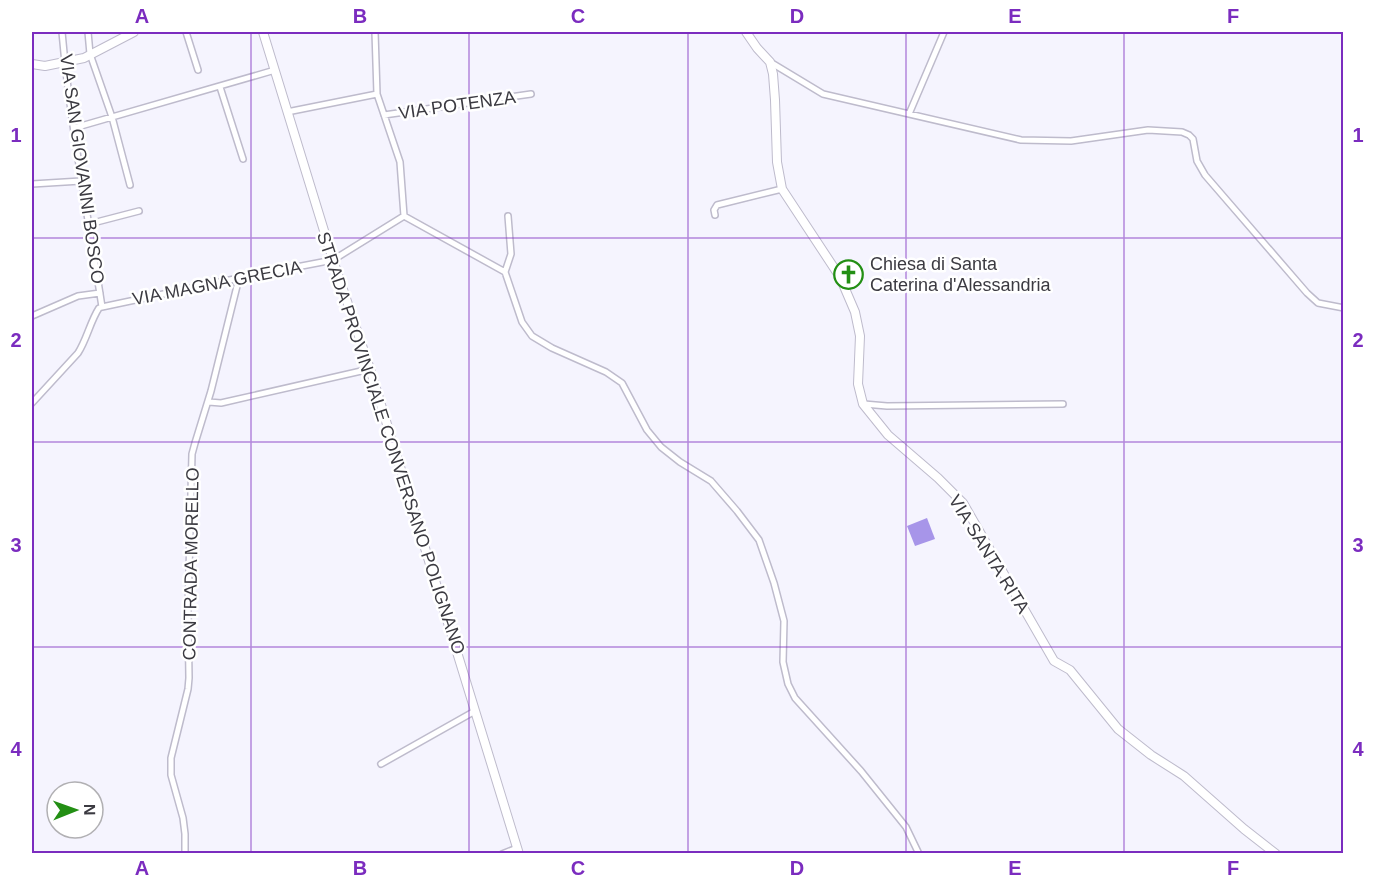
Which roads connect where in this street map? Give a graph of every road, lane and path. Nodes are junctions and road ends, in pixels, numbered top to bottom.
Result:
1 (62, 32) edge
2 (88, 32) edge
3 (134, 32) edge
4 (186, 32) edge
5 (263, 32) edge
6 (375, 32) edge
7 (746, 32) edge
8 (944, 32) edge
9 (125, 34) edge
10 (90, 54) junction
11 (65, 62) junction
12 (770, 63) junction
13 (32, 64) edge
14 (198, 70) dead end
15 (275, 70) junction
16 (220, 87) junction
17 (376, 94) junction
18 (531, 94) dead end
19 (287, 112) junction
20 (909, 114) junction
21 (384, 115) junction
22 (112, 117) junction
23 (74, 128) junction
24 (243, 159) dead end
25 (81, 181) junction
26 (32, 184) edge
27 (130, 186) dead end
28 (782, 189) junction
29 (139, 211) dead end
30 (715, 215) dead end
31 (404, 216) junction
32 (508, 216) dead end
33 (89, 224) junction
34 (333, 261) junction
35 (505, 272) junction
36 (240, 278) junction
37 (100, 293) junction
38 (102, 307) junction
39 (1344, 308) edge
40 (32, 316) edge
41 (370, 369) junction
42 (208, 402) junction
43 (32, 403) edge
44 (863, 404) junction
45 (1063, 404) dead end
46 (475, 711) junction
47 (381, 764) dead end
48 (518, 851) edge
49 (184, 854) edge
50 (502, 854) edge
51 (919, 854) edge
52 (1276, 854) edge

1 - 11 street, VIA SAN GIOVANNI BOSCO
2 - 10 street
3 - 9 street
4 - 14 street
5 - 15 street, STRADA PROVINCIALE CONVERSANO POLIGNANO
6 - 17 street
7 - 12 street
8 - 20 street
9 - 10 street
10 - 11 street
10 - 22 street
11 - 13 street
11 - 23 street, VIA SAN GIOVANNI BOSCO
12 - 20 street
12 - 28 street, VIA SANTA RITA
15 - 16 street
15 - 19 street, STRADA PROVINCIALE CONVERSANO POLIGNANO
16 - 22 street
16 - 24 street
17 - 19 street
17 - 21 street
18 - 21 street, VIA POTENZA
19 - 34 street, STRADA PROVINCIALE CONVERSANO POLIGNANO
20 - 39 street
21 - 31 street
22 - 23 street
22 - 27 street
23 - 25 street, VIA SAN GIOVANNI BOSCO
25 - 26 street
25 - 33 street, VIA SAN GIOVANNI BOSCO
28 - 30 street
28 - 44 street, VIA SANTA RITA
29 - 33 street
31 - 34 street
31 - 35 street
32 - 35 street
33 - 37 street, VIA SAN GIOVANNI BOSCO
34 - 36 street, VIA MAGNA GRECIA
34 - 41 street, STRADA PROVINCIALE CONVERSANO POLIGNANO
35 - 51 street
36 - 38 street, VIA MAGNA GRECIA
36 - 42 street, CONTRADA MORELLO
37 - 38 street, VIA SAN GIOVANNI BOSCO
37 - 40 street
38 - 43 street
41 - 42 street
41 - 46 street, STRADA PROVINCIALE CONVERSANO POLIGNANO
42 - 49 street, CONTRADA MORELLO
44 - 45 street
44 - 52 street, VIA SANTA RITA
46 - 47 street
46 - 48 street, STRADA PROVINCIALE CONVERSANO POLIGNANO
48 - 50 street

